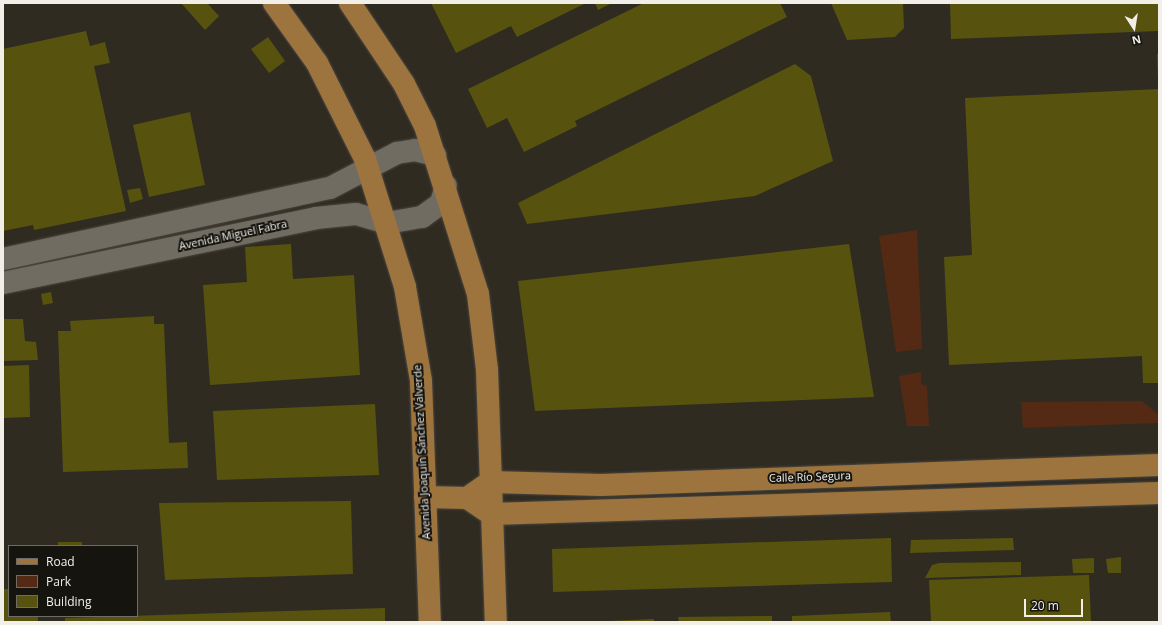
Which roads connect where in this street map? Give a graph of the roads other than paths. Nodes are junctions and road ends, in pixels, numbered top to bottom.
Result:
1 (274, 3) edge
2 (350, 3) edge
3 (435, 155) junction
4 (368, 170) junction
5 (446, 186) junction
6 (387, 224) junction
7 (3, 259) edge
8 (3, 283) edge
9 (1159, 465) edge
10 (938, 472) junction
11 (1159, 493) edge
12 (425, 497) junction
13 (491, 497) junction
14 (939, 501) junction
15 (600, 512) junction
16 (494, 554) junction
17 (430, 622) edge
18 (496, 622) edge

1 - 4 main road, Avenida Joaquín Sánchez Valverde
2 - 3 main road
3 - 4 street
3 - 5 main road
4 - 6 main road, Avenida Joaquín Sánchez Valverde
4 - 7 street
5 - 6 street, Avenida Miguel Fabra
5 - 13 main road
6 - 8 street, Avenida Miguel Fabra
6 - 12 main road, Avenida Joaquín Sánchez Valverde
9 - 10 main road, Calle Río Segura
10 - 13 main road, Calle Río Segura
10 - 14 main road
11 - 14 main road
12 - 13 main road
12 - 17 main road, Avenida Joaquín Sánchez Valverde
13 - 15 main road
13 - 16 main road
14 - 15 main road
15 - 16 main road
16 - 18 main road

